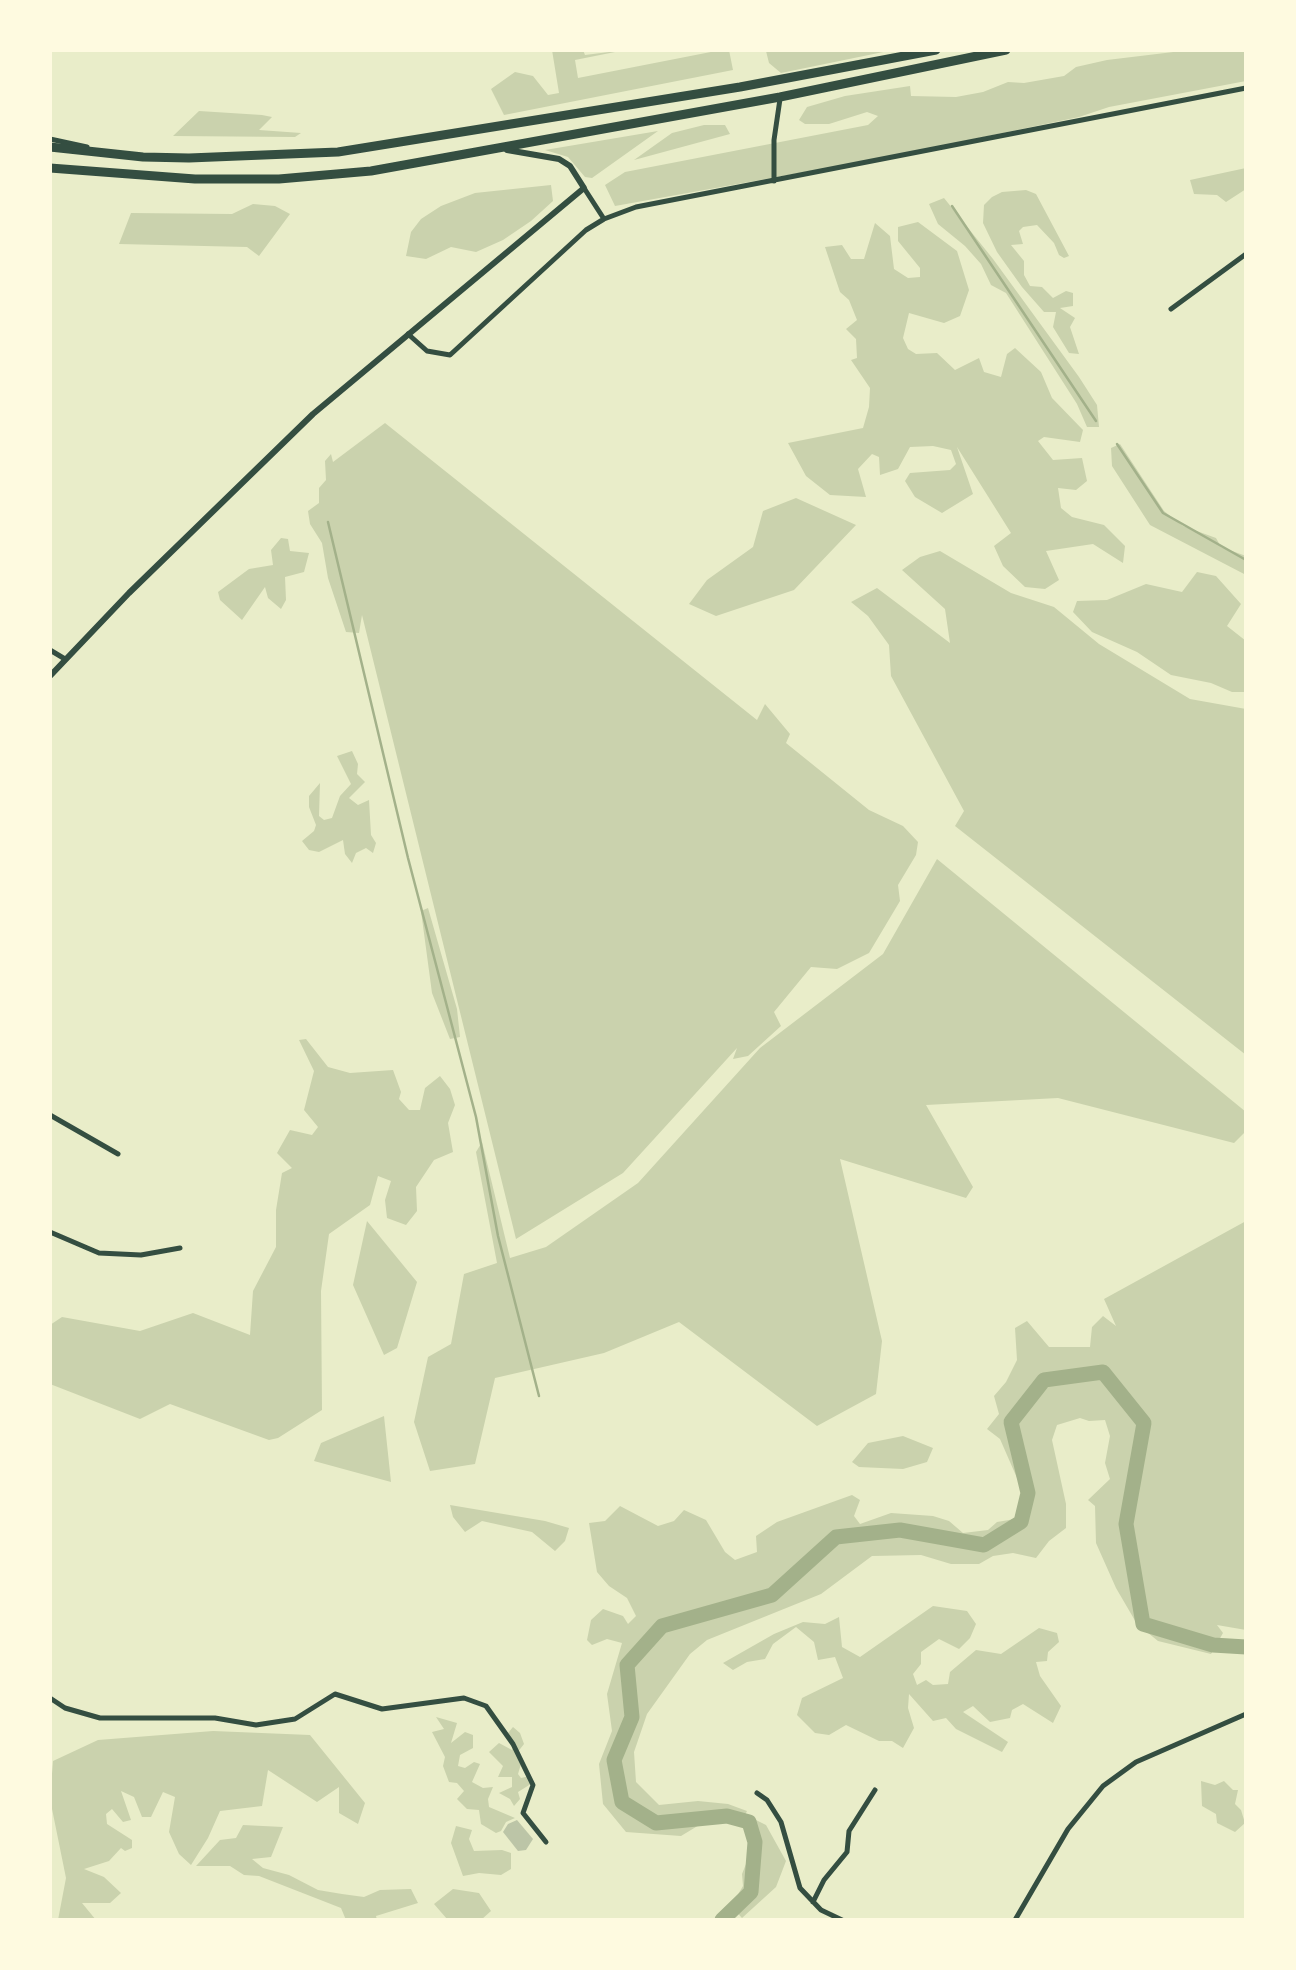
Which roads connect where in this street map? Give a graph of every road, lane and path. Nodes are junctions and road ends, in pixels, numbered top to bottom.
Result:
1 (936, 50) edge
2 (1006, 50) edge
3 (1246, 88) edge
4 (780, 98) junction
5 (50, 139) edge
6 (50, 147) edge
7 (501, 150) junction
8 (104, 154) junction
9 (50, 168) edge
10 (774, 181) junction
11 (584, 188) junction
12 (604, 219) junction
13 (1246, 254) edge
14 (1171, 309) dead end
15 (408, 334) junction
16 (50, 650) edge
17 (64, 658) junction
18 (50, 676) edge
19 (50, 1115) edge
20 (118, 1154) dead end
21 (50, 1232) edge
22 (180, 1248) dead end
23 (50, 1698) edge
24 (1246, 1714) edge
25 (875, 1790) dead end
26 (758, 1793) dead end
27 (546, 1842) dead end
28 (814, 1902) junction
29 (842, 1920) edge
30 (1016, 1920) edge

1 - 8 highway
2 - 4 highway
3 - 10 street
4 - 7 highway
4 - 10 street
5 - 8 street
6 - 8 highway
7 - 9 highway
7 - 11 street
10 - 12 street
11 - 12 street
11 - 15 street
12 - 15 street
13 - 14 street
15 - 17 street
16 - 17 street
17 - 18 street
19 - 20 street
21 - 22 street
23 - 27 street
24 - 30 street
25 - 28 street
26 - 28 street
28 - 29 street

